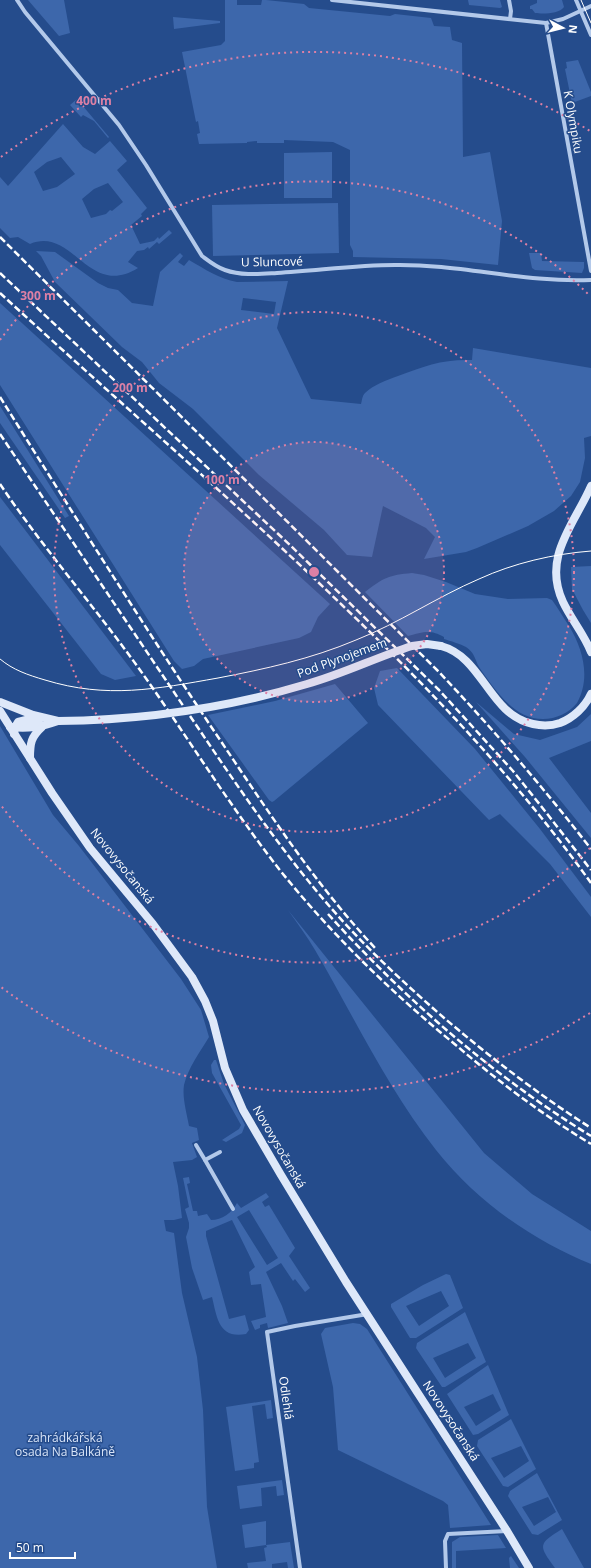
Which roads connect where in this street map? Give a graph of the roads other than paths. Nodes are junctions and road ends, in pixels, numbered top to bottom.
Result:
1 (17, 0) edge
2 (332, 0) edge
3 (509, 0) edge
4 (576, 0) edge
5 (591, 6) edge
6 (581, 12) junction
7 (510, 19) junction
8 (546, 23) junction
9 (591, 35) edge
10 (591, 271) edge
11 (591, 280) edge
12 (591, 486) edge
13 (591, 652) edge
14 (591, 694) edge
15 (0, 702) edge
16 (0, 711) edge
17 (58, 721) junction
18 (42, 727) junction
19 (14, 732) junction
20 (30, 758) junction
21 (196, 1145) dead end
22 (220, 1152) dead end
23 (205, 1160) junction
24 (233, 1209) dead end
25 (368, 1314) junction
26 (507, 1531) junction
27 (300, 1568) edge
28 (446, 1568) edge
29 (529, 1568) edge

1 - 11 street, U Sluncové
2 - 7 street
3 - 7 street
4 - 6 street
5 - 6 street
6 - 8 street
6 - 9 street
7 - 8 street
8 - 10 street, K Olympiku
12 - 13 main road
14 - 17 main road, Pod Plynojemem, bridge
15 - 17 main road
16 - 19 main road, Novovysočanská
17 - 18 main road
17 - 19 main road
18 - 19 main road
18 - 20 main road
19 - 20 main road, Novovysočanská
20 - 25 main road, Novovysočanská
21 - 23 street
22 - 23 street
23 - 24 street
25 - 26 main road, Novovysočanská
25 - 27 street, Odlehlá
26 - 28 street
26 - 29 main road, Novovysočanská

